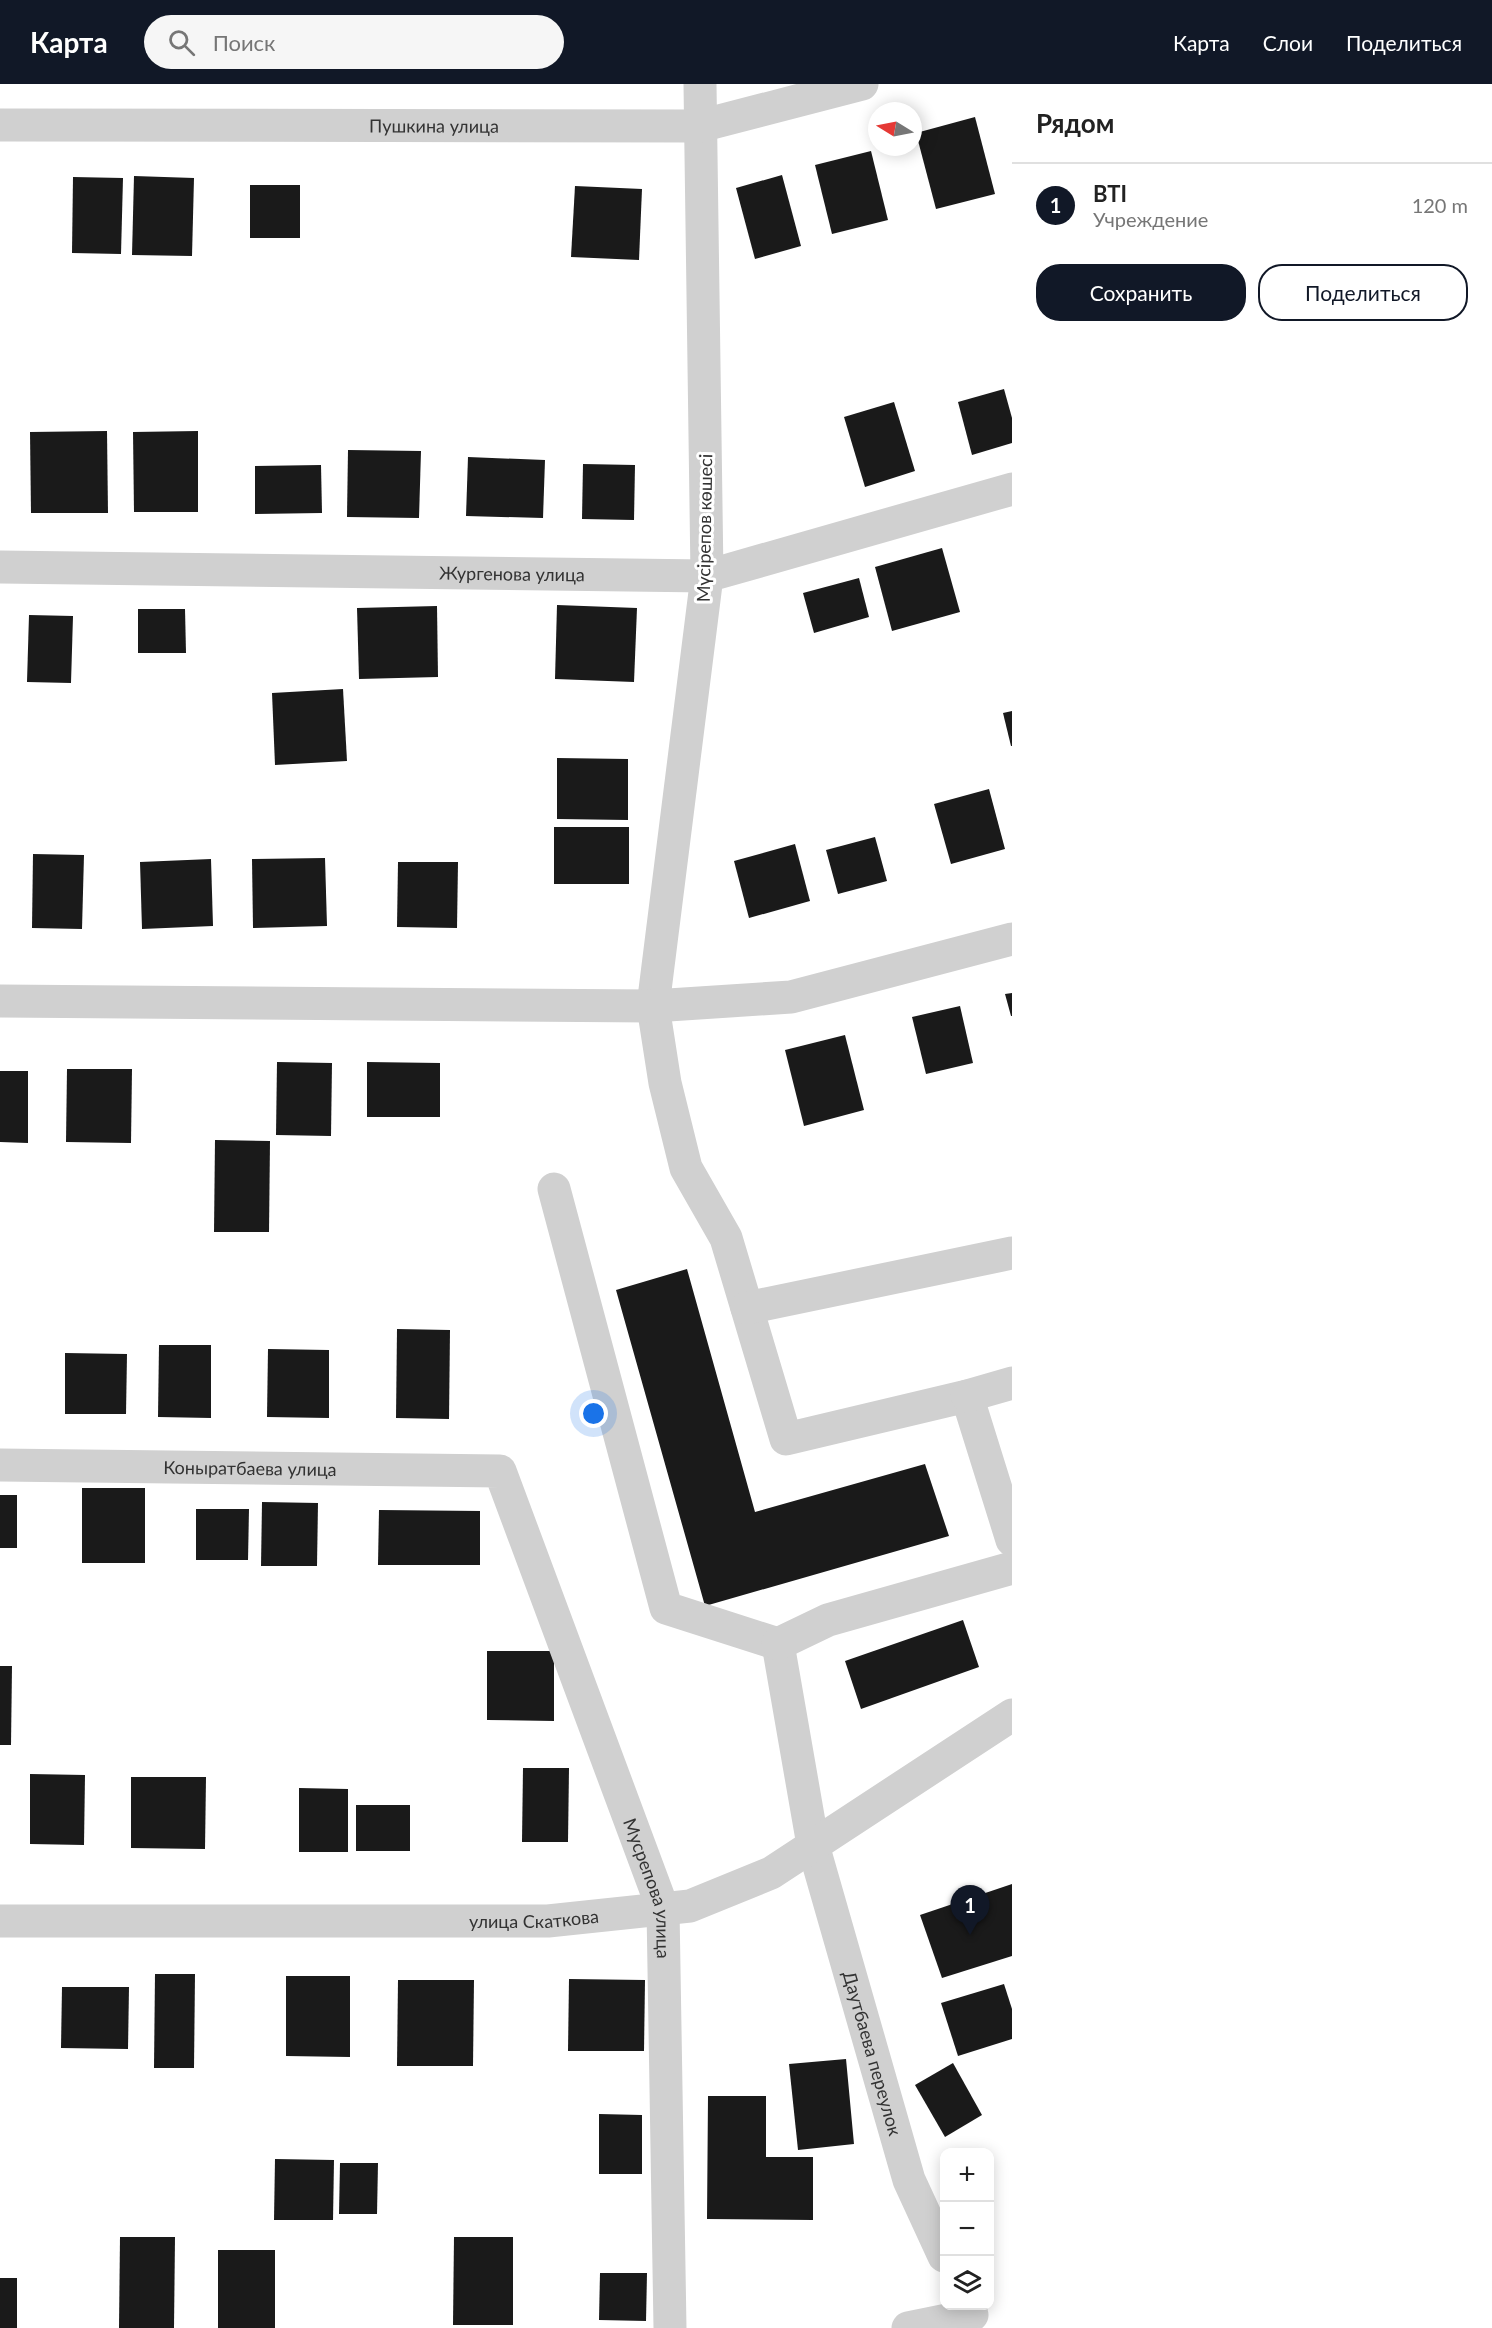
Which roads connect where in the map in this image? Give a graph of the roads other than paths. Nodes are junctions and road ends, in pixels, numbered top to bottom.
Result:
1 (700, 84) edge
2 (862, 84) edge
3 (0, 125) edge
4 (700, 126) junction
5 (1012, 489) edge
6 (0, 567) edge
7 (707, 576) junction
8 (1012, 939) edge
9 (0, 1001) edge
10 (653, 1006) junction
11 (554, 1189) dead end
12 (1012, 1253) edge
13 (747, 1308) junction
14 (1012, 1383) edge
15 (967, 1396) junction
16 (0, 1465) edge
17 (500, 1471) joint
18 (1012, 1540) edge
19 (1012, 1568) edge
20 (778, 1644) junction
21 (1012, 1715) edge
22 (813, 1845) junction
23 (663, 1909) junction
24 (0, 1921) edge
25 (940, 2246) edge
26 (973, 2316) edge
27 (670, 2328) edge
28 (908, 2328) edge

1 - 4 street, Мүсірепов көшесі
2 - 4 street, Пушкина улица
3 - 4 street, Пушкина улица
4 - 7 street, Мүсірепов көшесі
5 - 7 street, Жургенова улица
6 - 7 street, Жургенова улица
7 - 10 street, Мүсірепов көшесі
8 - 10 street
9 - 10 street
10 - 13 street, Мүсірепов көшесі
11 - 20 street
12 - 13 street
13 - 15 street, Мүсірепов көшесі
14 - 15 street
15 - 18 street
16 - 17 street, Коныратбаева улица
17 - 23 street, Мусрепова улица
19 - 20 street
20 - 22 street, Даутбаева переулок
21 - 22 street, улица Скаткова
22 - 23 street, улица Скаткова
22 - 25 street, Даутбаева переулок
23 - 24 street, улица Скаткова
23 - 27 street, Мусрепова улица
26 - 28 street

